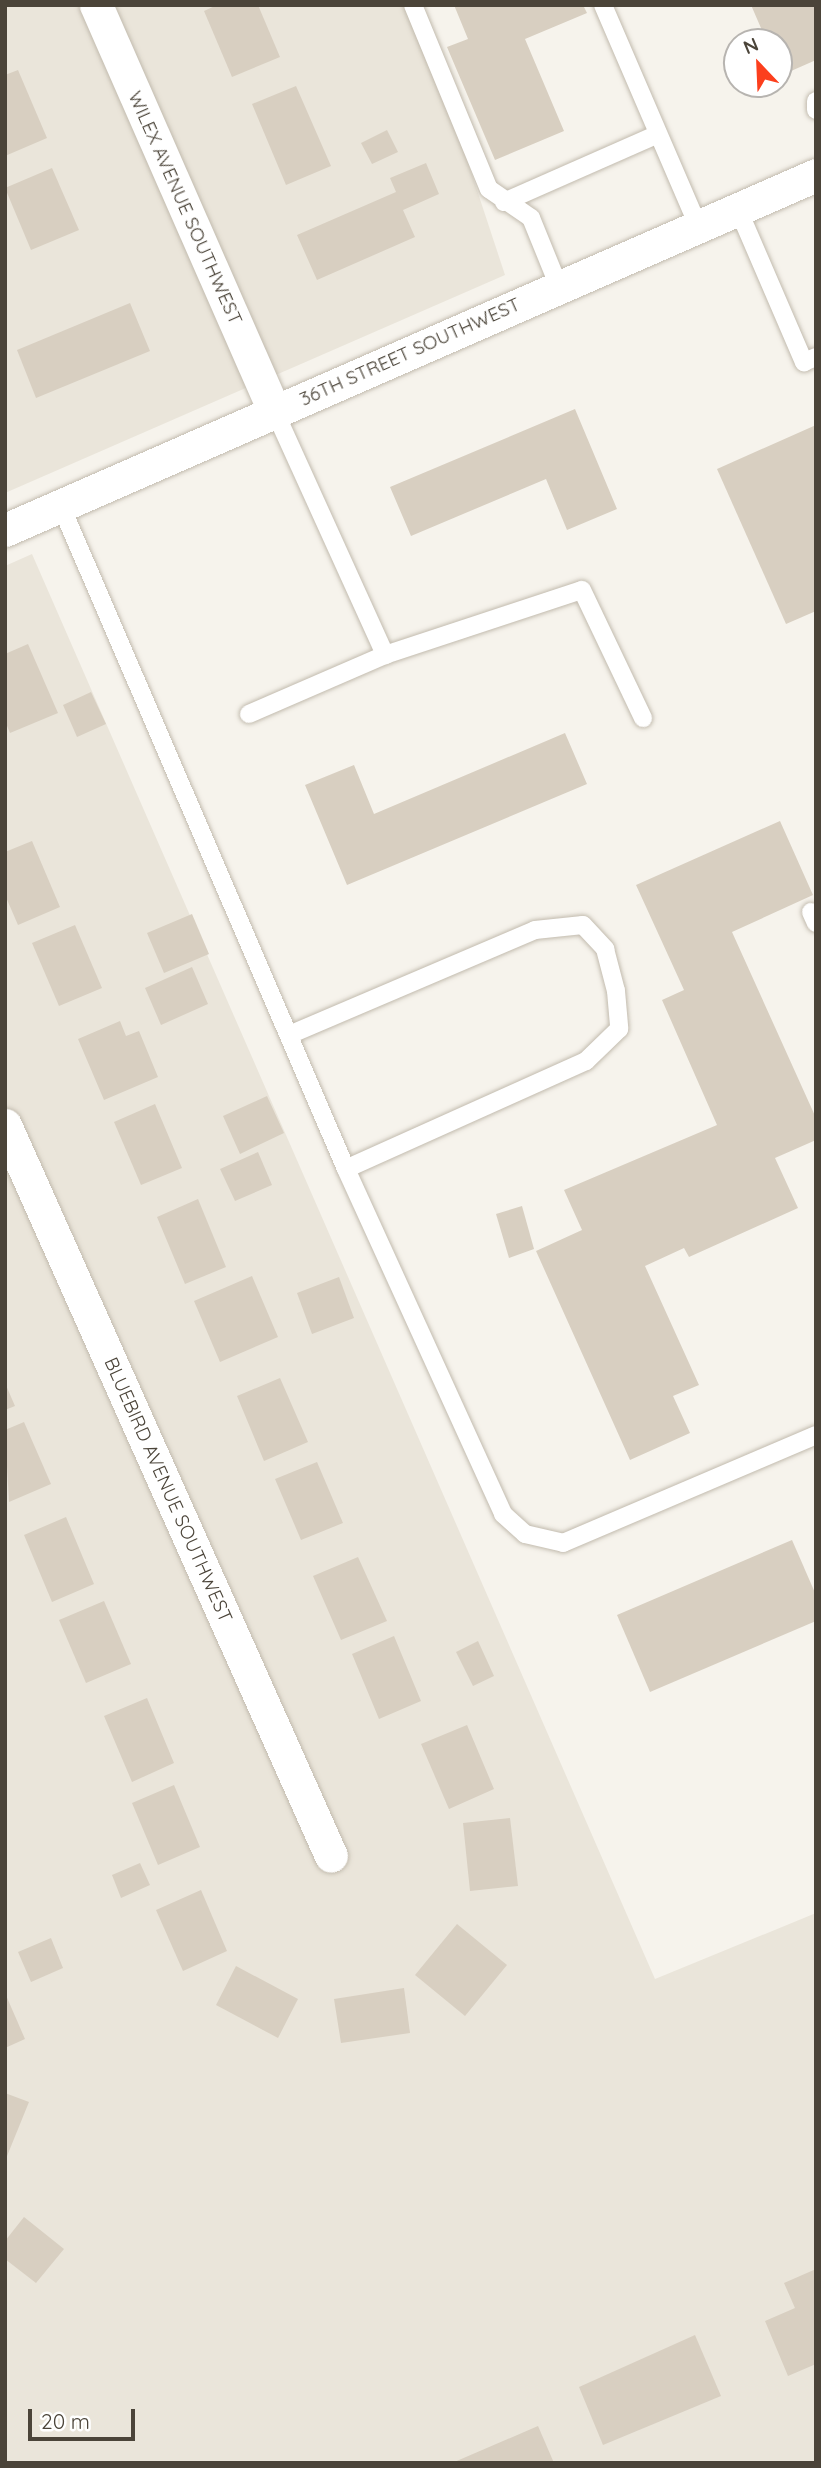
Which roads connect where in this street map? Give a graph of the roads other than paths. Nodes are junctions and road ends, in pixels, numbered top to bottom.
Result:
1 (96, 5) edge
2 (413, 5) edge
3 (603, 5) edge
4 (816, 101) edge
5 (816, 110) edge
6 (659, 134) junction
7 (816, 175) edge
8 (504, 202) junction
9 (738, 209) junction
10 (698, 226) junction
11 (559, 287) junction
12 (816, 357) edge
13 (275, 412) junction
14 (61, 506) junction
15 (5, 530) edge
16 (385, 655) junction
17 (249, 714) dead end
18 (643, 718) dead end
19 (289, 1035) junction
20 (5, 1125) edge
21 (346, 1168) junction
22 (816, 1435) edge
23 (331, 1856) dead end

1 - 13 street, WILEX AVENUE SOUTHWEST
2 - 8 lane
3 - 6 lane
4 - 5 lane
6 - 8 lane
6 - 10 lane
7 - 9 street, 36TH STREET SOUTHWEST
8 - 11 lane
9 - 10 street, 36TH STREET SOUTHWEST
9 - 12 lane
10 - 11 street, 36TH STREET SOUTHWEST
11 - 13 street, 36TH STREET SOUTHWEST
13 - 14 street, 36TH STREET SOUTHWEST
13 - 16 lane
14 - 15 street, 36TH STREET SOUTHWEST
14 - 19 lane
16 - 17 lane
16 - 18 lane
19 - 21 lane
19 - 21 lane
20 - 23 street, BLUEBIRD AVENUE SOUTHWEST
21 - 22 lane

